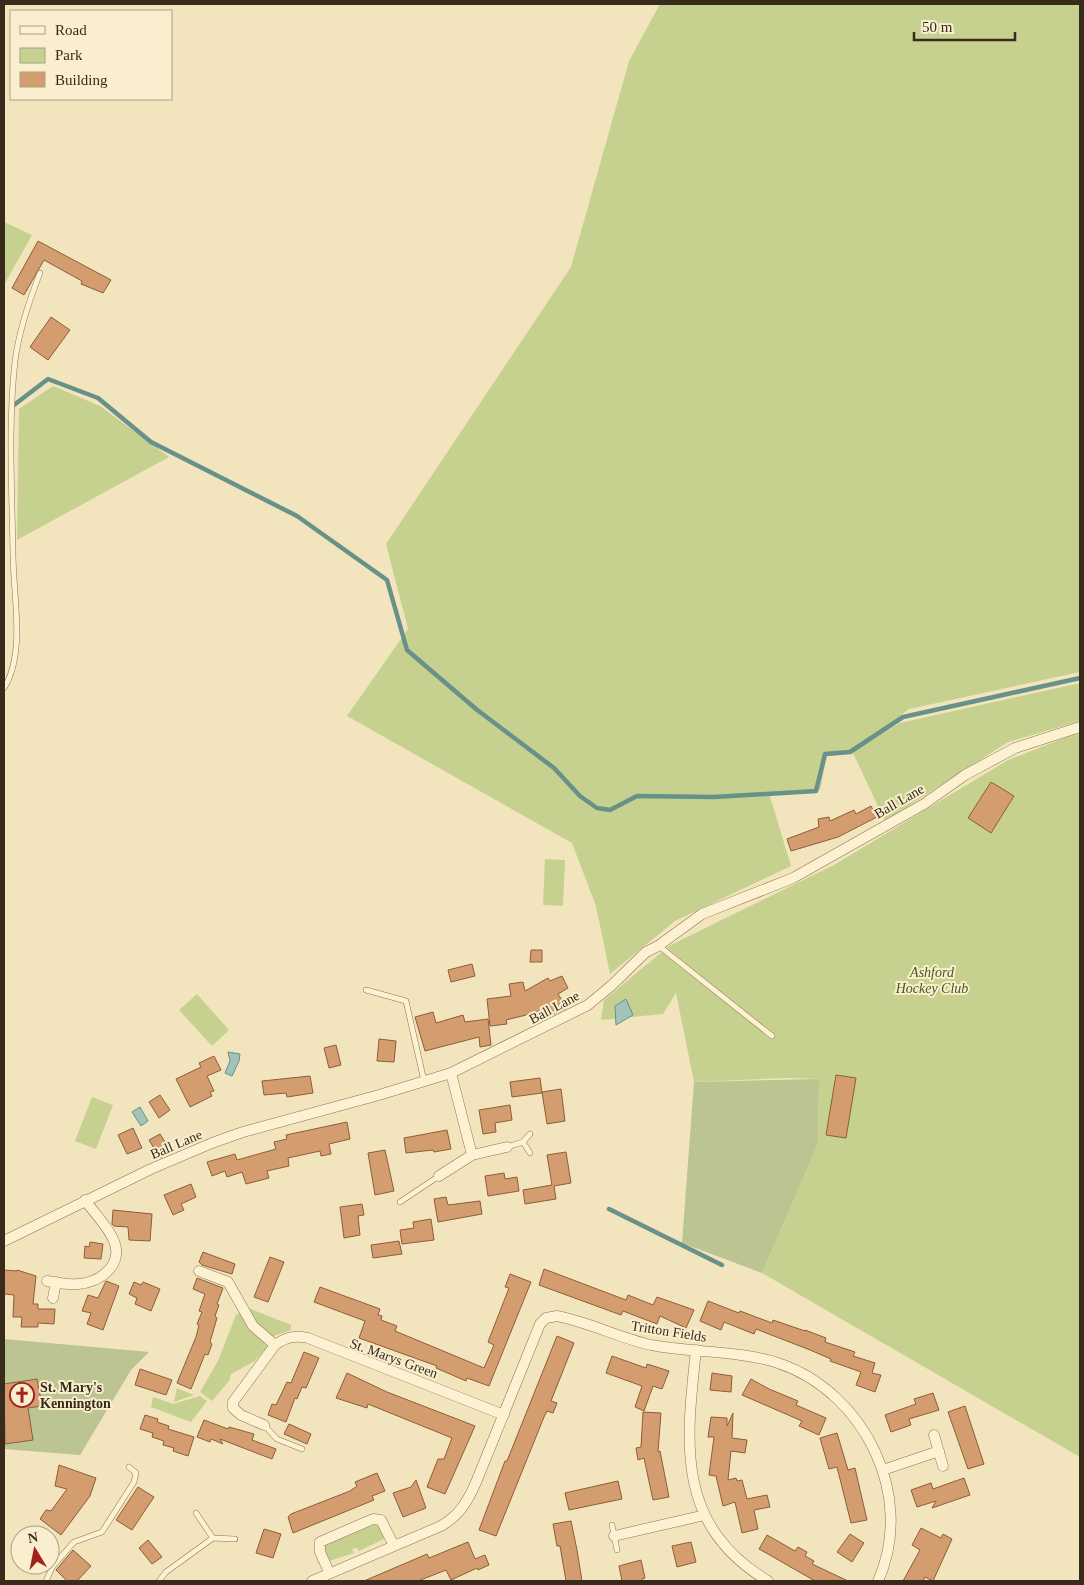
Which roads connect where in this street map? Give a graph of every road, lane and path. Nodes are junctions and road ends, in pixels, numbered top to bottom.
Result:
1 (40, 274) dead end
2 (4, 688) edge
3 (1080, 727) edge
4 (658, 946) junction
5 (366, 990) dead end
6 (772, 1036) dead end
7 (451, 1073) junction
8 (424, 1082) junction
9 (530, 1134) dead end
10 (523, 1142) junction
11 (507, 1147) joint
12 (530, 1153) dead end
13 (472, 1155) junction
14 (439, 1176) joint
15 (85, 1200) junction
16 (400, 1202) dead end
17 (4, 1240) edge
18 (199, 1271) dead end
19 (53, 1298) dead end
20 (275, 1345) junction
21 (696, 1350) junction
22 (504, 1415) junction
23 (264, 1425) joint
24 (934, 1435) dead end
25 (302, 1449) dead end
26 (939, 1451) junction
27 (944, 1466) dead end
28 (128, 1467) dead end
29 (883, 1470) junction
30 (196, 1513) dead end
31 (705, 1515) junction
32 (613, 1530) joint
33 (213, 1538) junction
34 (235, 1539) dead end
35 (394, 1546) junction
36 (617, 1550) dead end
37 (329, 1572) junction
38 (46, 1581) edge
39 (159, 1581) edge
40 (312, 1581) edge
41 (768, 1581) edge
42 (878, 1581) edge

1 - 2 lane
3 - 4 street, Ball Lane
4 - 6 lane
4 - 7 street, Ball Lane
5 - 8 lane
7 - 8 street, Ball Lane
7 - 13 street
8 - 15 street, Ball Lane
9 - 10 lane
10 - 11 lane
10 - 12 lane
11 - 13 street
13 - 14 street
14 - 16 lane
15 - 17 street, Ball Lane
15 - 19 street
18 - 20 street
20 - 22 street, St. Marys Green
20 - 23 street
21 - 22 street, Tritton Fields
21 - 29 street, Tritton Fields
21 - 31 street
22 - 35 street, Tritton Fields
23 - 25 lane
24 - 26 street
26 - 27 street
26 - 29 street
28 - 38 lane
29 - 42 street, Tritton Fields
30 - 33 lane
31 - 32 street
31 - 41 street
32 - 36 lane
33 - 34 lane
33 - 39 lane
35 - 37 street, Tritton Fields
35 - 37 street
37 - 40 street, Tritton Fields

